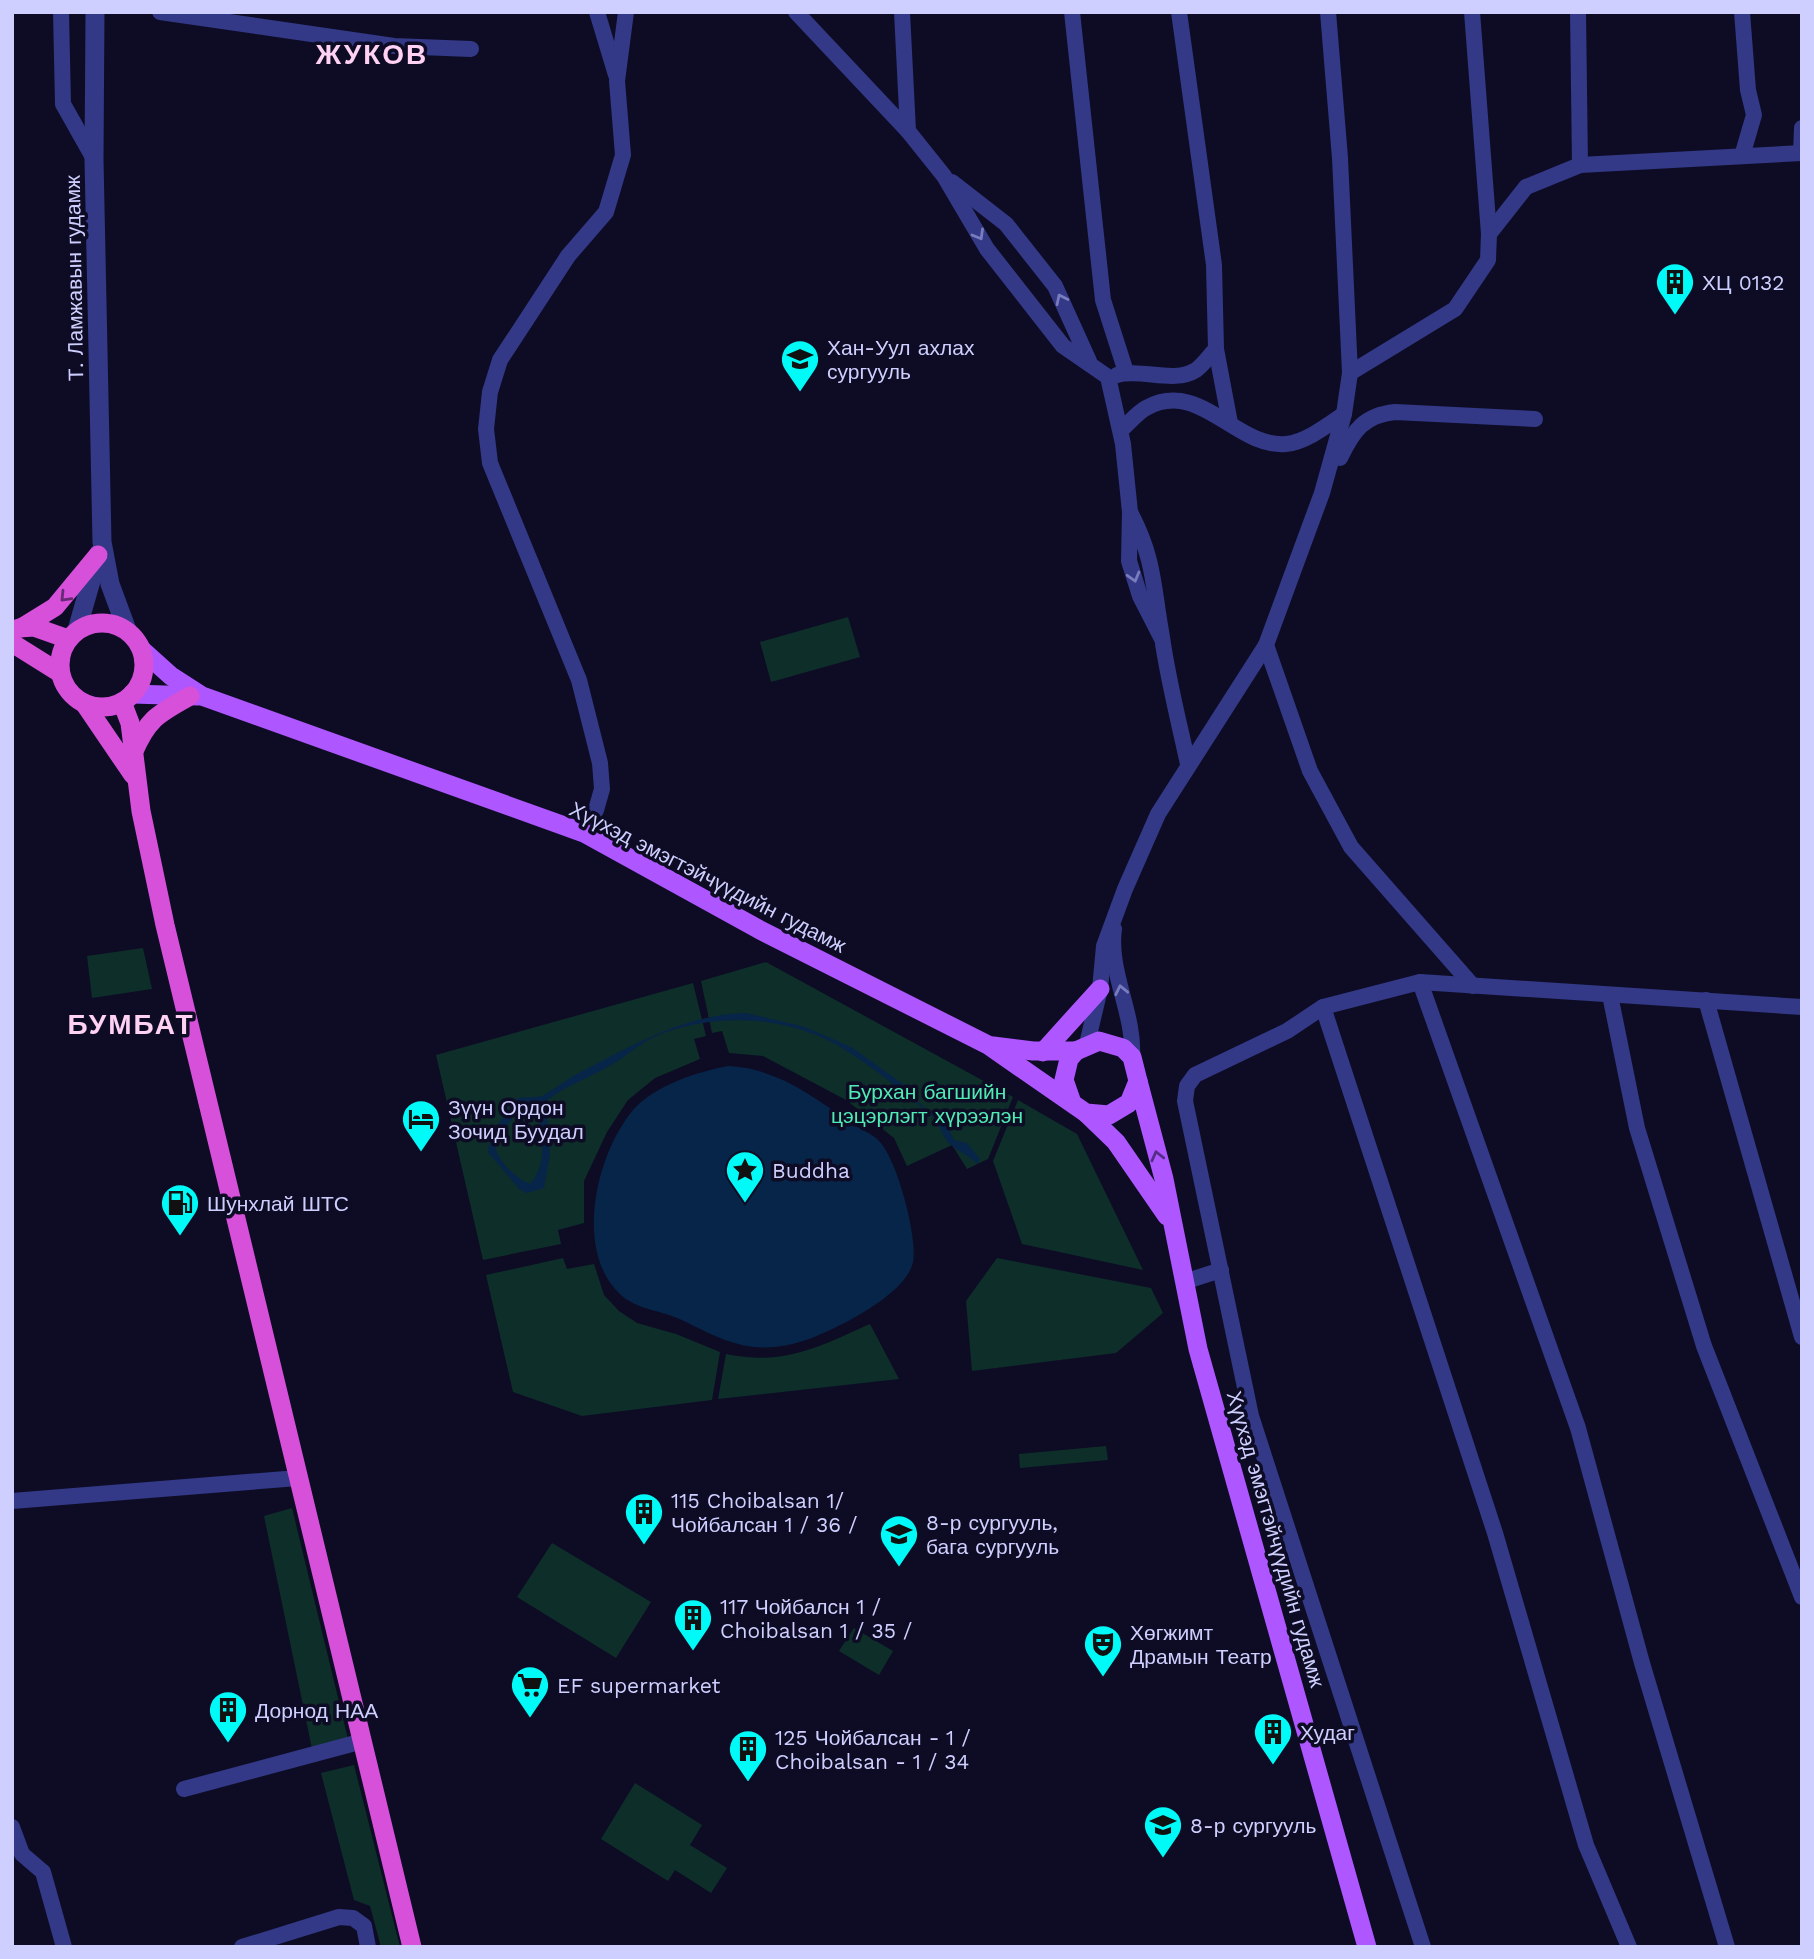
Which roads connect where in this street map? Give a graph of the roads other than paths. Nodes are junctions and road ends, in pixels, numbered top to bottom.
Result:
1 (61, 12) edge
2 (95, 12) edge
3 (160, 12) edge
4 (597, 12) edge
5 (626, 12) edge
6 (796, 12) edge
7 (902, 12) edge
8 (1072, 12) edge
9 (1180, 12) edge
10 (1328, 12) edge
11 (1472, 12) edge
12 (1578, 12) edge
13 (1742, 12) edge
14 (471, 49) dead end
15 (617, 81) junction
16 (1802, 128) edge
17 (908, 131) junction
18 (1802, 153) edge
19 (1742, 156) junction
20 (94, 159) junction
21 (1580, 165) junction
22 (944, 176) junction
23 (1489, 234) junction
24 (1216, 349) junction
25 (1089, 361) junction
26 (1126, 372) junction
27 (1350, 373) junction
28 (1167, 376) junction
29 (1108, 377) junction
30 (1169, 401) junction
31 (1344, 414) junction
32 (1535, 419) dead end
33 (1230, 423) junction
34 (1121, 430) junction
35 (1322, 493) junction
36 (100, 548) junction
37 (127, 630) junction
38 (15, 633) edge
39 (73, 634) junction
40 (1266, 645) junction
41 (141, 649) junction
42 (60, 673) junction
43 (196, 696) junction
44 (127, 698) junction
45 (84, 703) junction
46 (134, 752) junction
47 (1188, 764) junction
48 (137, 782) junction
49 (584, 833) junction
50 (1116, 912) junction
51 (1420, 982) junction
52 (1473, 986) junction
53 (1100, 989) junction
54 (1610, 995) junction
55 (1706, 1000) junction
56 (1323, 1006) junction
57 (1801, 1011) edge
58 (988, 1045) junction
59 (1081, 1048) junction
60 (1043, 1052) junction
61 (1132, 1057) junction
62 (1138, 1081) junction
63 (1078, 1106) junction
64 (1172, 1223) junction
65 (1220, 1270) junction
66 (1184, 1282) junction
67 (1802, 1336) edge
68 (298, 1478) junction
69 (12, 1501) edge
70 (1802, 1597) edge
71 (363, 1741) junction
72 (184, 1788) dead end
73 (12, 1828) edge
74 (64, 1947) edge
75 (242, 1947) edge
76 (368, 1947) edge
77 (412, 1947) edge
78 (1367, 1947) edge
79 (1423, 1947) edge
80 (1629, 1947) edge
81 (1727, 1947) edge

1 - 20 street
2 - 20 street, Т. Ламжавын гудамж
3 - 14 street
4 - 15 street
5 - 15 street
6 - 17 street
7 - 17 street
8 - 26 street
9 - 24 street
10 - 27 street
11 - 23 street
12 - 21 street
13 - 19 street
15 - 49 street
16 - 18 street
17 - 22 street
18 - 19 street
19 - 21 street
20 - 36 street, Т. Ламжавын гудамж
21 - 23 street
22 -> 25 street
25 -> 22 street
23 - 27 street
24 - 28 street
24 - 33 street
25 - 29 street
26 - 28 street
26 - 29 street
27 - 31 street
28 - 30 street
29 - 34 street
30 - 33 street
30 - 34 street
31 - 33 street
31 - 35 street
32 - 35 street
34 - 47 street
35 - 40 street
36 - 37 street, Т. Ламжавын гудамж
36 -> 38 highway
36 - 39 street, Т. Ламжавын гудамж
37 - 39 highway
37 - 41 highway
38 - 39 highway
38 - 42 highway
39 - 42 highway
40 - 47 street
40 - 52 street
41 - 43 main road, Хүүхэд эмэгтэйчүүдийн гудамж
41 - 44 highway
42 - 45 highway
43 - 44 main road, Хүүхэд эмэгтэйчүүдийн гудамж
43 - 46 highway
43 - 49 main road, Хүүхэд эмэгтэйчүүдийн гудамж
44 - 45 highway
44 - 46 highway
45 - 48 highway
46 - 48 highway
47 - 50 street
48 - 68 highway
49 - 58 main road, Хүүхэд эмэгтэйчүүдийн гудамж
50 - 53 street
61 -> 50 street
51 - 52 street
51 - 56 street
51 - 81 street
52 - 54 street
53 - 59 street
53 - 60 main road
54 - 55 street
54 - 70 street
55 - 57 street
55 - 67 street
56 - 65 street
56 - 80 street
58 - 60 main road, Хүүхэд эмэгтэйчүүдийн гудамж
58 - 63 main road, Хүүхэд эмэгтэйчүүдийн гудамж
59 - 60 main road, Хүүхэд эмэгтэйчүүдийн гудамж
59 - 61 main road, Хүүхэд эмэгтэйчүүдийн гудамж
59 - 63 main road
61 - 62 main road, Хүүхэд эмэгтэйчүүдийн гудамж
62 - 63 main road
64 -> 62 main road, Хүүхэд эмэгтэйчүүдийн гудамж
63 - 64 main road, Хүүхэд эмэгтэйчүүдийн гудамж
64 - 66 main road, Хүүхэд эмэгтэйчүүдийн гудамж
65 - 66 street
65 - 79 street
66 - 78 main road, Хүүхэд эмэгтэйчүүдийн гудамж
68 - 69 street
68 - 71 highway
71 - 72 street
71 - 77 highway
73 - 74 street
75 - 76 street

